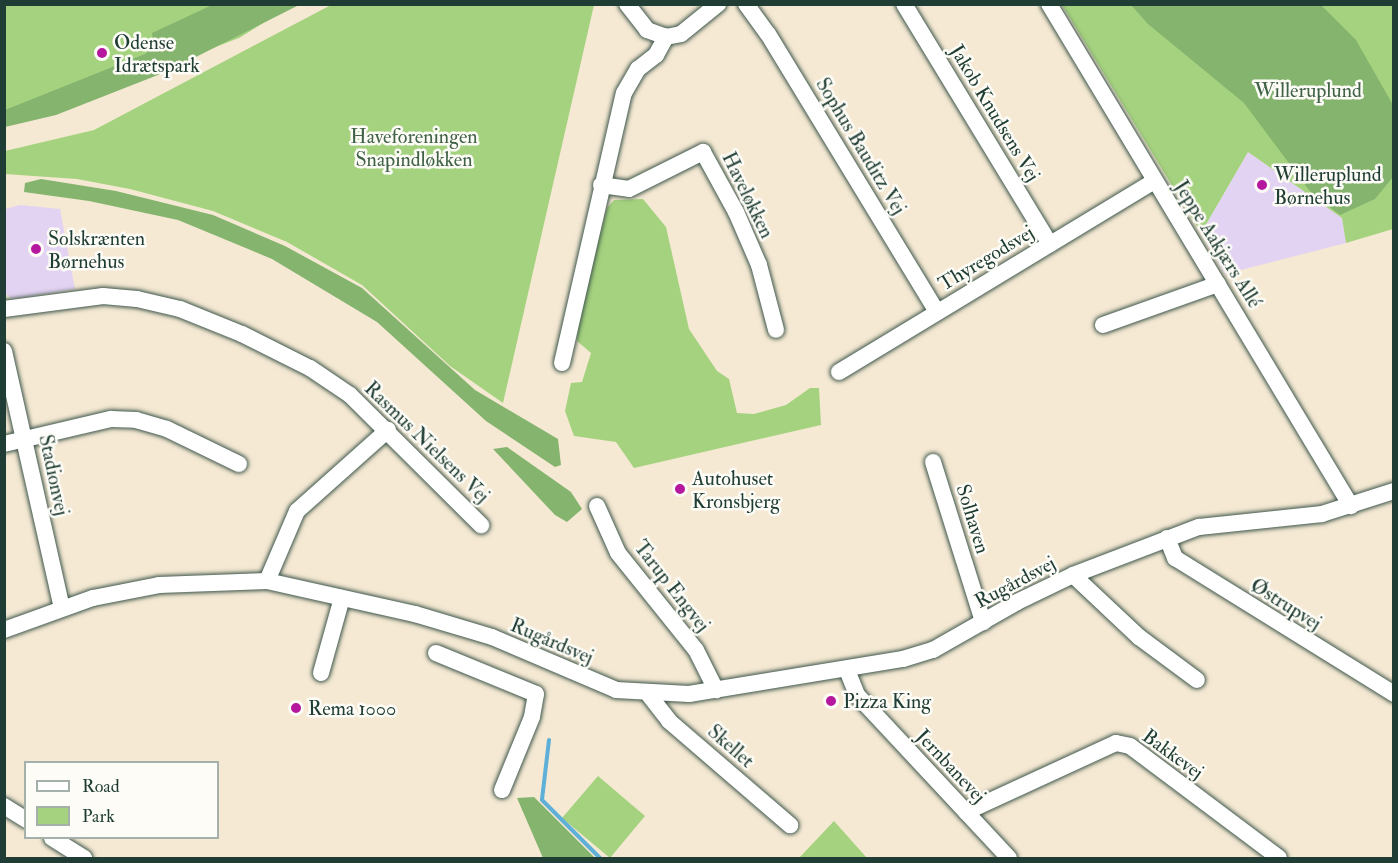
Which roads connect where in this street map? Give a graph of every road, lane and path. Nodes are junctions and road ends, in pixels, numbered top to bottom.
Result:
1 (627, 4) edge
2 (718, 4) edge
3 (746, 4) edge
4 (904, 4) edge
5 (1049, 4) edge
6 (666, 37) junction
7 (1154, 181) junction
8 (601, 185) junction
9 (1050, 244) junction
10 (1218, 284) junction
11 (4, 309) edge
12 (937, 312) junction
13 (1103, 325) dead end
14 (776, 330) dead end
15 (4, 351) edge
16 (562, 363) dead end
17 (839, 372) dead end
18 (388, 430) junction
19 (24, 440) junction
20 (4, 444) edge
21 (933, 462) dead end
22 (239, 464) dead end
23 (1394, 491) edge
24 (597, 506) dead end
25 (1351, 506) junction
26 (481, 525) dead end
27 (1167, 538) junction
28 (1073, 575) junction
29 (267, 581) junction
30 (342, 598) junction
31 (62, 608) junction
32 (983, 622) junction
33 (4, 630) edge
34 (436, 653) dead end
35 (847, 670) junction
36 (321, 673) dead end
37 (1197, 680) dead end
38 (716, 690) junction
39 (649, 694) junction
40 (1394, 694) edge
41 (502, 790) dead end
42 (4, 806) edge
43 (966, 812) junction
44 (24, 819) edge
45 (790, 825) dead end
46 (55, 839) edge
47 (84, 858) edge
48 (1008, 858) edge
49 (1279, 858) edge

1 - 6 street
2 - 6 street
3 - 12 street, Sophus Bauditz Vej
4 - 9 street, Jakob Knudsens Vej
5 - 7 street, Jeppe Aakjærs Allé
6 - 8 street
7 - 9 street, Thyregodsvej
7 - 10 street, Jeppe Aakjærs Allé
8 - 14 street, Haveløkken
8 - 16 street
9 - 12 street, Thyregodsvej
10 - 13 street
10 - 25 street, Jeppe Aakjærs Allé
11 - 18 street, Rasmus Nielsens Vej
12 - 17 street, Thyregodsvej
15 - 19 street, Stadionvej
18 - 26 street, Rasmus Nielsens Vej
18 - 29 street
19 - 20 street
19 - 22 street
19 - 31 street, Stadionvej
21 - 32 street, Solhaven
23 - 25 street, Rugårdsvej
24 - 38 street, Tarup Engvej
25 - 27 street, Rugårdsvej
27 - 28 street, Rugårdsvej
27 - 40 street, Østrupvej
28 - 32 street, Rugårdsvej
28 - 37 street, Rugårdsvej
29 - 30 street, Rugårdsvej
29 - 31 street, Rugårdsvej
30 - 36 street
30 - 39 street, Rugårdsvej
31 - 33 street, Rugårdsvej
32 - 35 street, Rugårdsvej
34 - 41 street
35 - 38 street, Rugårdsvej
35 - 43 street, Jernbanevej
38 - 39 street, Rugårdsvej
39 - 45 street, Skellet
42 - 44 street
43 - 48 street, Jernbanevej
43 - 49 street, Bakkevej
46 - 47 street

